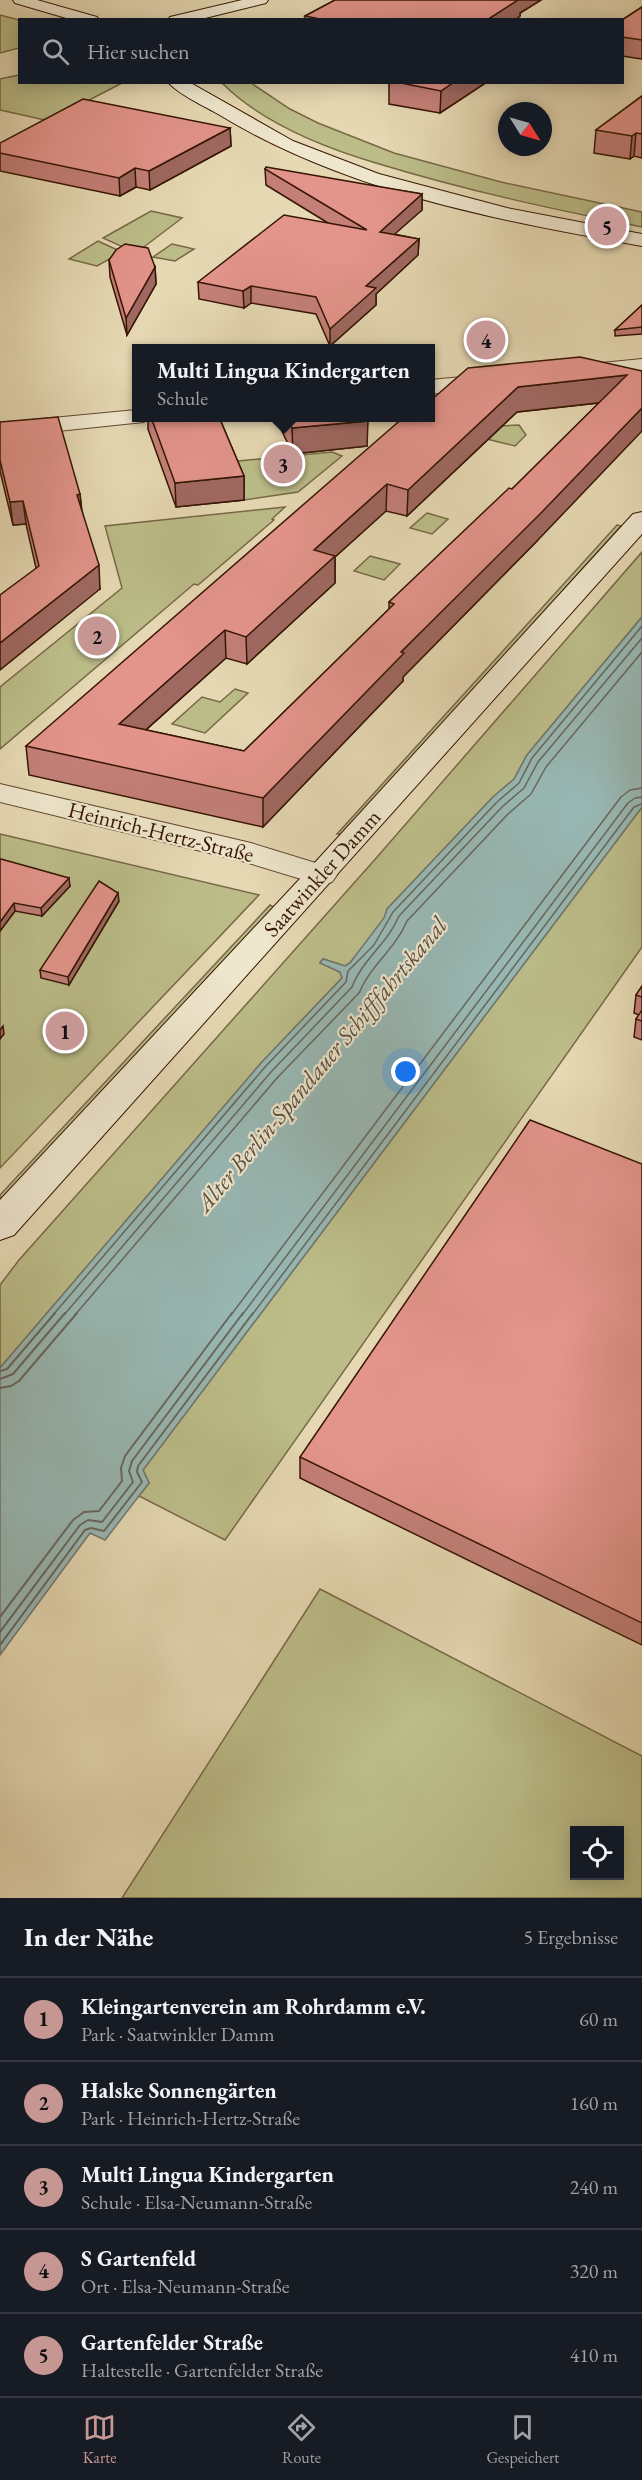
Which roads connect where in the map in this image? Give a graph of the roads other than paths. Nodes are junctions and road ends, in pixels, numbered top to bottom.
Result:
1 (269, 2) edge
2 (15, 5) edge
3 (42, 18) edge
4 (82, 18) edge
5 (185, 18) edge
6 (225, 18) edge
7 (194, 89) edge
8 (642, 240) edge
9 (642, 366) edge
10 (562, 374) edge
11 (516, 379) edge
12 (435, 387) edge
13 (132, 417) edge
14 (0, 430) edge
15 (642, 519) edge
16 (0, 794) edge
17 (321, 875) junction
18 (0, 1225) edge

1 - 5 main road
1 - 6 main road
2 - 3 main road
2 - 4 main road
7 - 8 main road
9 - 10 main road
11 - 12 main road
13 - 14 main road
15 - 17 main road, Saatwinkler Damm
16 - 17 main road, Heinrich-Hertz-Straße
17 - 18 main road, Saatwinkler Damm

